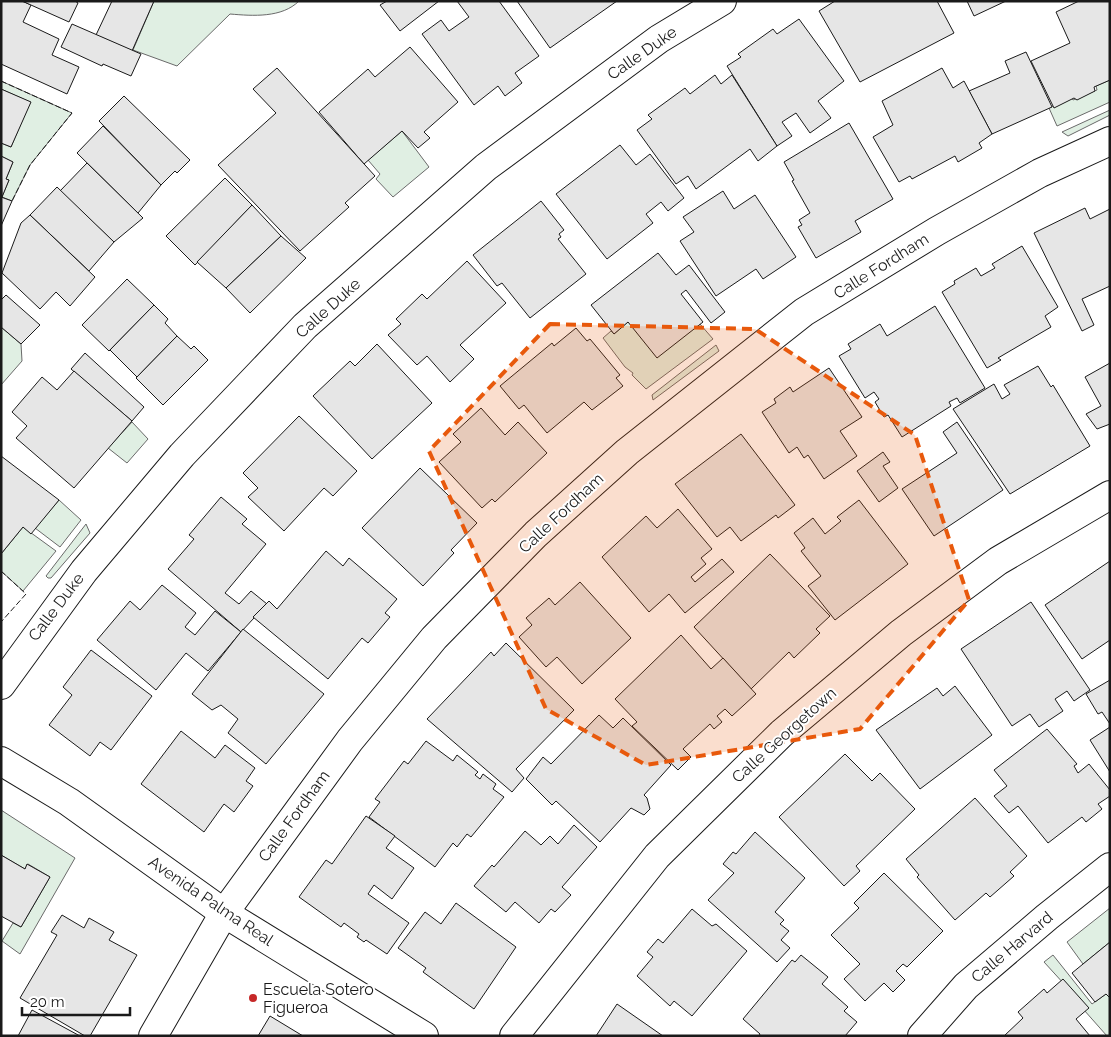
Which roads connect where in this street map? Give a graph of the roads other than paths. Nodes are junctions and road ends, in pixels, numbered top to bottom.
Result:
1 (722, 1) edge
2 (1110, 141) edge
3 (1110, 495) edge
4 (1, 685) edge
5 (1, 761) edge
6 (1110, 867) edge
7 (224, 913) junction
8 (153, 1036) edge
9 (424, 1036) edge
10 (514, 1036) edge
11 (922, 1036) edge

1 - 4 street, Calle Duke
2 - 7 street, Calle Fordham
3 - 10 street, Calle Georgetown
5 - 7 street, Avenida Palma Real
6 - 11 street, Calle Harvard
7 - 8 street, Calle Fordham
7 - 9 street, Avenida Palma Real

